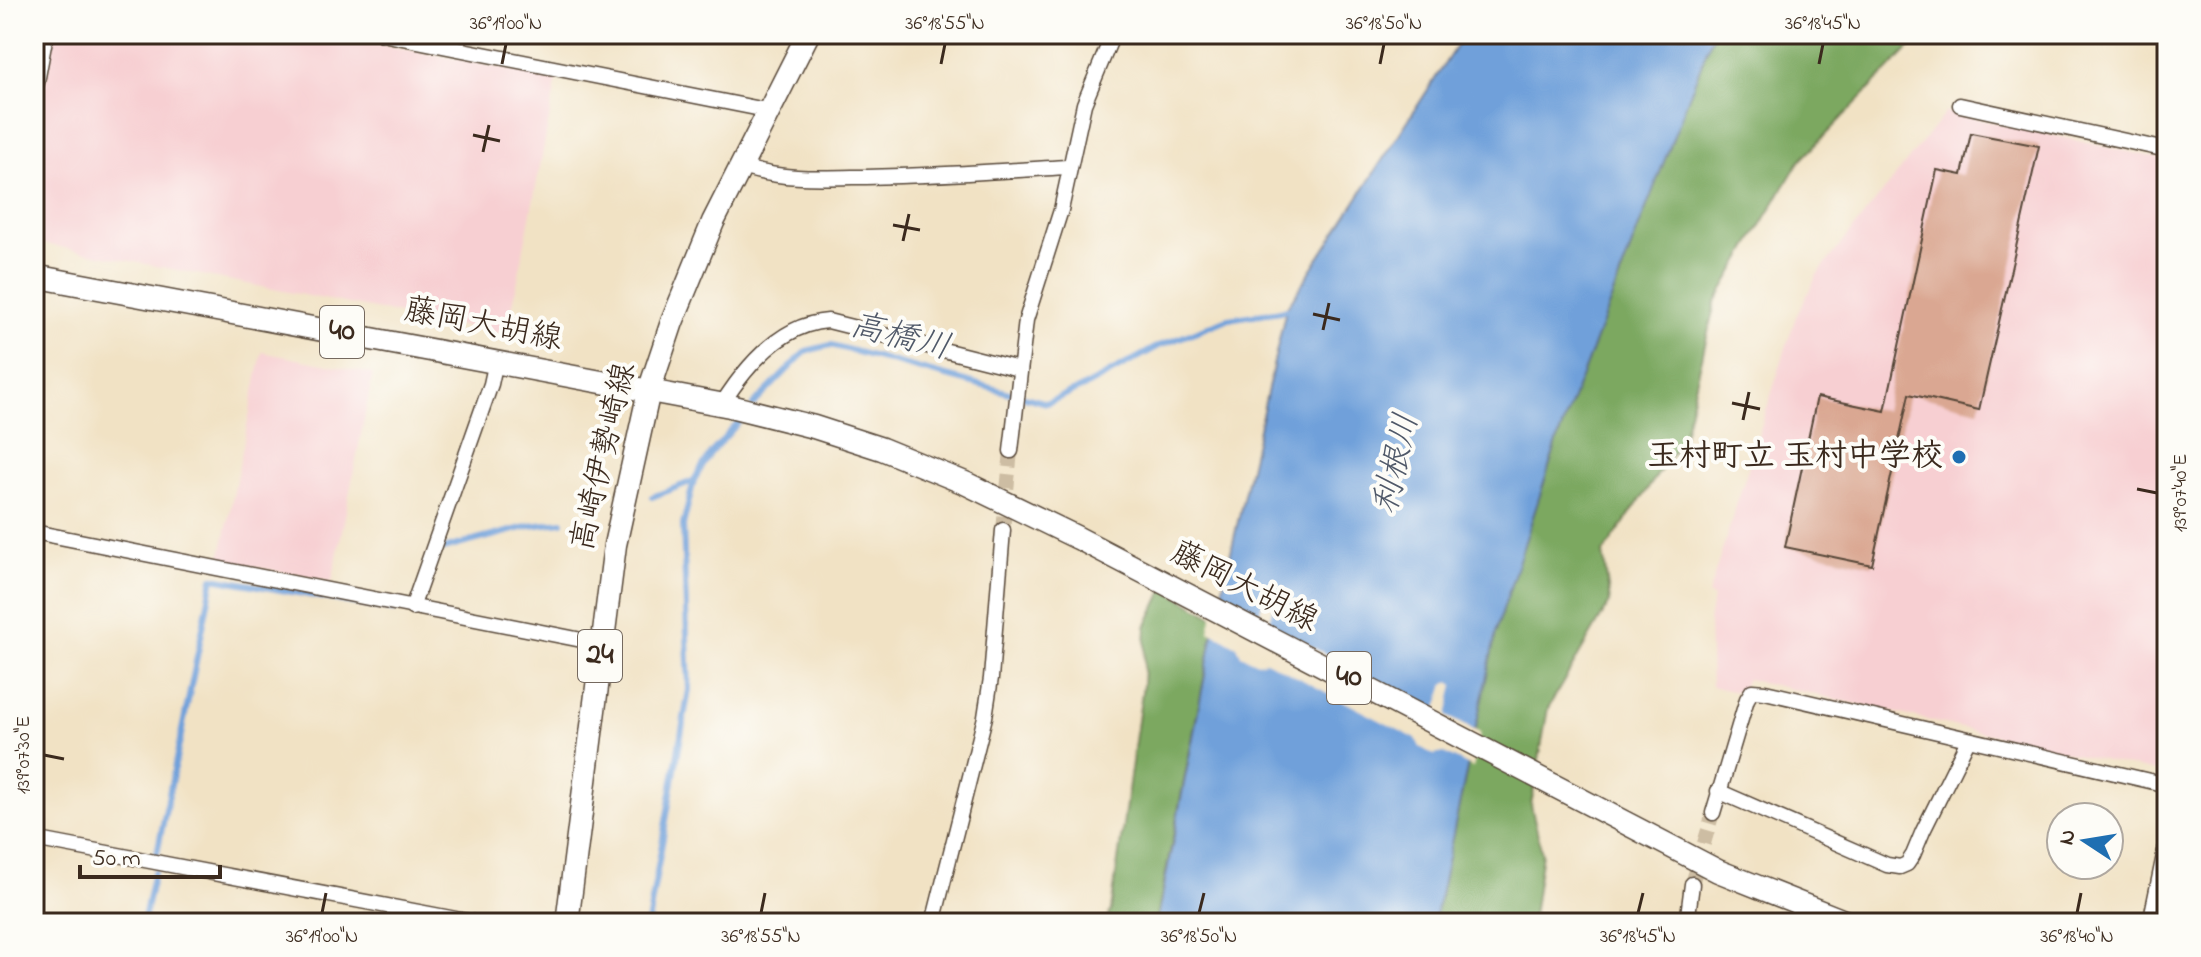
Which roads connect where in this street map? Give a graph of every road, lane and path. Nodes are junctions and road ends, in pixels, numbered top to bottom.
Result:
1 (43, 34) edge
2 (382, 34) edge
3 (808, 34) edge
4 (1113, 34) edge
5 (34, 82) edge
6 (1960, 105) dead end
7 (771, 111) junction
8 (2167, 150) edge
9 (742, 167) junction
10 (1068, 167) junction
11 (34, 276) edge
12 (496, 361) junction
13 (1018, 376) junction
14 (649, 391) junction
15 (726, 405) junction
16 (1011, 451) tunnel mouth
17 (1003, 530) tunnel mouth
18 (34, 532) edge
19 (412, 608) junction
20 (602, 644) junction
21 (1968, 740) junction
22 (2167, 785) edge
23 (1718, 791) junction
24 (1713, 813) tunnel mouth
25 (34, 839) edge
26 (2167, 841) edge
27 (1692, 884) tunnel mouth
28 (1688, 920) edge
29 (477, 923) edge
30 (567, 923) edge
31 (933, 923) edge
32 (1715, 923) edge
33 (1849, 923) edge
34 (2150, 923) edge

1 - 5 street
2 - 7 street
3 - 7 main road, 高崎伊勢崎線 / 24
4 - 10 street
6 - 8 street
7 - 9 main road, 高崎伊勢崎線 / 24
9 - 10 street
9 - 14 main road, 高崎伊勢崎線 / 24
10 - 13 street
11 - 12 main road, 藤岡大胡線 / 40
12 - 14 main road, 藤岡大胡線 / 40
12 - 19 street
13 - 15 street
13 - 16 street
14 - 15 main road, 藤岡大胡線 / 40
14 - 20 main road, 高崎伊勢崎線 / 24
15 - 33 main road, 藤岡大胡線 / 40
17 - 31 street
18 - 19 street
19 - 20 street
20 - 30 main road, 高崎伊勢崎線 / 24
21 - 22 street
21 - 23 street
21 - 23 street
23 - 24 street
25 - 29 street
26 - 34 street
27 - 28 street
28 - 32 street

